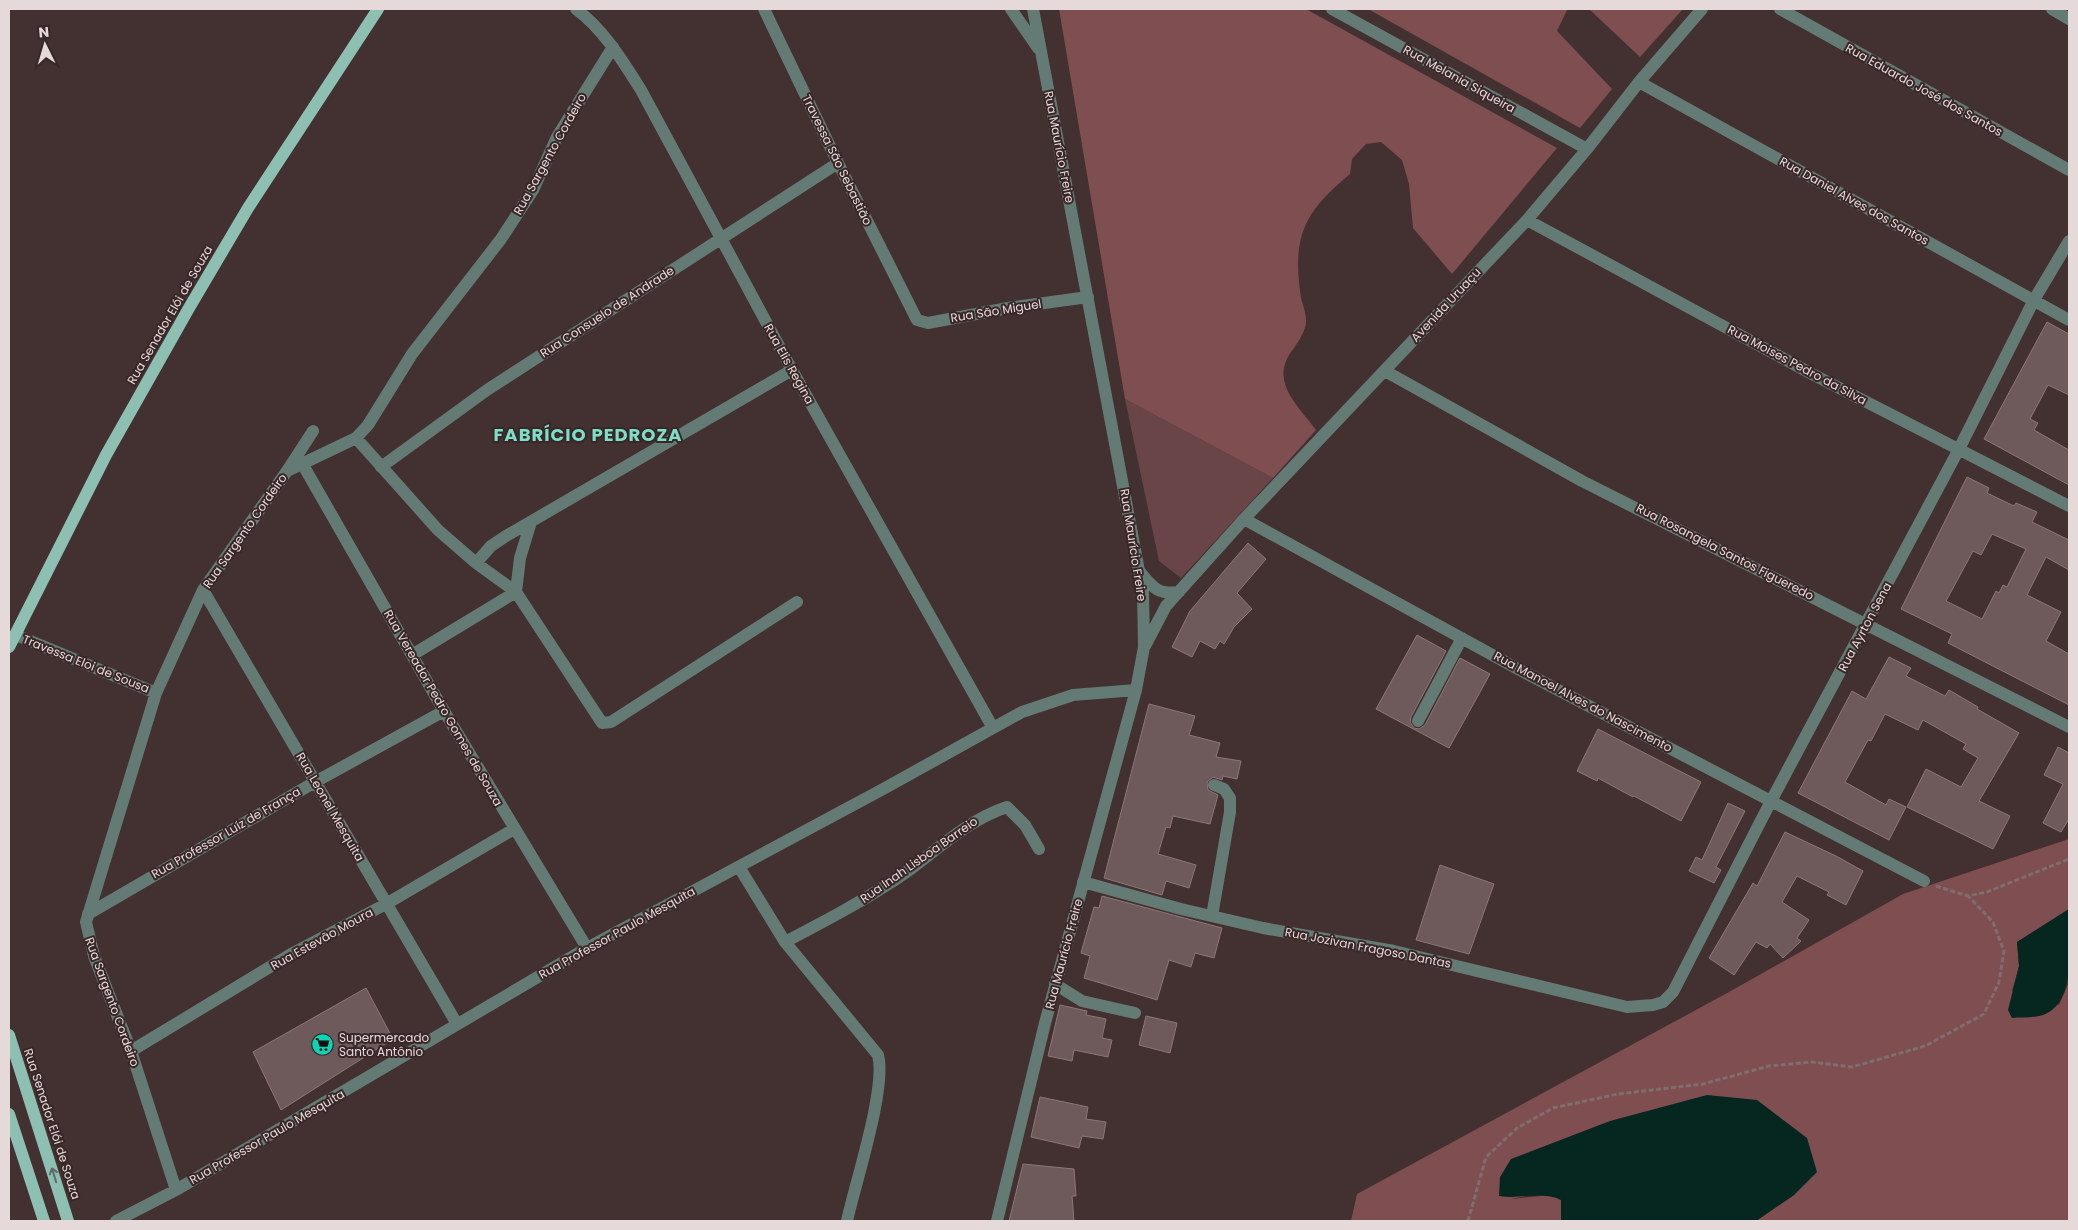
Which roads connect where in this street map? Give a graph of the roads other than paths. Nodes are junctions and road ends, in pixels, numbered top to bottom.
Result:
1 (378, 9) edge
2 (576, 9) edge
3 (764, 9) edge
4 (1011, 9) edge
5 (1033, 9) edge
6 (1332, 9) edge
7 (1702, 9) edge
8 (1780, 9) edge
9 (2052, 9) edge
10 (2069, 19) edge
11 (613, 47) junction
12 (1040, 50) junction
13 (1638, 82) junction
14 (1587, 150) junction
15 (838, 164) junction
16 (2069, 170) edge
17 (1527, 220) junction
18 (721, 240) junction
19 (2069, 241) edge
20 (1088, 298) junction
21 (2034, 300) junction
22 (912, 310) joint
23 (2069, 320) edge
24 (792, 370) junction
25 (1386, 371) junction
26 (313, 431) dead end
27 (356, 438) junction
28 (1959, 449) junction
29 (303, 465) junction
30 (382, 467) junction
31 (286, 471) junction
32 (2069, 506) edge
33 (1244, 519) junction
34 (531, 522) junction
35 (476, 563) junction
36 (1138, 571) junction
37 (203, 590) junction
38 (516, 592) junction
39 (1179, 592) junction
40 (797, 602) dead end
41 (1866, 623) junction
42 (16, 635) junction
43 (1462, 638) junction
44 (9, 647) edge
45 (1144, 647) junction
46 (412, 656) junction
47 (1136, 690) junction
48 (156, 693) junction
49 (444, 711) junction
50 (1418, 721) dead end
51 (993, 728) junction
52 (2069, 728) edge
53 (315, 782) junction
54 (1214, 785) dead end
55 (1771, 801) junction
56 (514, 829) junction
57 (1040, 849) dead end
58 (739, 866) junction
59 (1924, 881) road end
60 (1083, 882) junction
61 (386, 904) junction
62 (88, 914) junction
63 (1212, 916) junction
64 (785, 942) junction
65 (587, 948) junction
66 (1055, 984) junction
67 (1654, 1006) joint
68 (1134, 1013) dead end
69 (457, 1024) junction
70 (9, 1035) edge
71 (131, 1051) junction
72 (14, 1066) edge
73 (9, 1114) edge
74 (176, 1190) junction
75 (44, 1221) edge
76 (68, 1221) edge
77 (116, 1221) edge
78 (847, 1221) edge
79 (997, 1221) edge

1 - 42 main road, Rua Senador Elói de Souza
2 - 11 street, Rua Elis Regina
3 - 15 street, Travessa São Sebastião
4 - 12 street
5 - 12 street, Rua Maurício Freire
6 - 14 street, Rua Melania Siqueira
7 - 13 street, Avenida Uruaçu
8 - 16 street, Rua Eduardo José dos Santos
9 - 10 street
11 - 18 street, Rua Elis Regina
11 - 27 street, Rua Sargento Cordeiro
12 - 20 street, Rua Maurício Freire
13 - 14 street, Avenida Uruaçu
13 - 21 street, Rua Daniel Alves dos Santos
14 - 17 street, Avenida Uruaçu
15 - 18 street, Rua Consuelo de Andrade
15 - 22 street, Travessa São Sebastião
17 - 25 street, Avenida Uruaçu
17 - 28 street, Rua Moises Pedro da Silva
18 - 24 street, Rua Elis Regina
18 - 30 street, Rua Consuelo de Andrade
19 - 21 street, Rua Ayrton Sena
20 - 22 street, Rua São Miguel
20 - 36 street, Rua Maurício Freire
21 - 23 street, Rua Daniel Alves dos Santos
21 - 28 street, Rua Ayrton Sena
24 - 34 street
24 - 51 street, Rua Elis Regina
25 - 33 street, Avenida Uruaçu
25 - 41 street, Rua Rosangela Santos Figueredo
26 - 31 street
27 - 29 street, Rua Sargento Cordeiro
27 - 30 street
28 - 32 street, Rua Moises Pedro da Silva
28 - 41 street, Rua Ayrton Sena
29 - 31 street, Rua Sargento Cordeiro
29 - 46 street, Rua Vereador Pedro Gomes de Souza
30 - 35 street
31 - 37 street, Rua Sargento Cordeiro
33 - 39 street, Avenida Uruaçu
33 - 43 street, Rua Manoel Alves do Nascimento
34 - 35 street
34 - 38 street
35 - 38 street
36 - 39 street
36 - 45 street, Rua Maurício Freire
37 - 48 street, Rua Sargento Cordeiro
37 - 53 street, Rua Leonel Mesquita
38 - 40 street
38 - 46 street
39 - 45 street, Avenida Uruaçu
41 - 52 street, Rua Rosangela Santos Figueredo
41 - 55 street, Rua Ayrton Sena
42 - 44 main road, Rua Senador Elói de Souza
42 - 48 street, Travessa Eloi de Sousa
43 - 50 street
43 - 55 street, Rua Manoel Alves do Nascimento
45 - 47 street, Rua Maurício Freire
46 - 49 street, Rua Vereador Pedro Gomes de Souza
47 - 51 street, Rua Professor Paulo Mesquita
47 - 60 street, Rua Maurício Freire
48 - 62 street, Rua Sargento Cordeiro
49 - 53 street, Rua Professor Luíz de França
49 - 56 street, Rua Vereador Pedro Gomes de Souza
51 - 58 street, Rua Professor Paulo Mesquita
53 - 61 street, Rua Leonel Mesquita
53 - 62 street, Rua Professor Luíz de França
54 - 63 street
55 - 59 street, Rua Manoel Alves do Nascimento
55 - 67 street, Rua Ayrton Sena
56 - 61 street, Rua Estevão Moura
56 - 65 street, Rua Vereador Pedro Gomes de Souza
57 - 64 street, Rua Inah Lisboa Barreio
58 - 64 street
58 - 65 street, Rua Professor Paulo Mesquita
60 - 63 street, Rua Jozivan Fragoso Dantas
60 - 66 street, Rua Maurício Freire
61 - 69 street, Rua Leonel Mesquita
61 - 71 street, Rua Estevão Moura
62 - 71 street, Rua Sargento Cordeiro
63 - 67 street, Rua Jozivan Fragoso Dantas
64 - 78 street
65 - 69 street, Rua Professor Paulo Mesquita
66 - 68 street
66 - 79 street, Rua Maurício Freire
69 - 74 street, Rua Professor Paulo Mesquita
70 - 72 main road, Rua Senador Elói de Souza
71 - 74 street, Rua Sargento Cordeiro
76 -> 72 main road, Rua Senador Elói de Souza
73 - 75 main road
74 - 77 street, Rua Professor Paulo Mesquita

